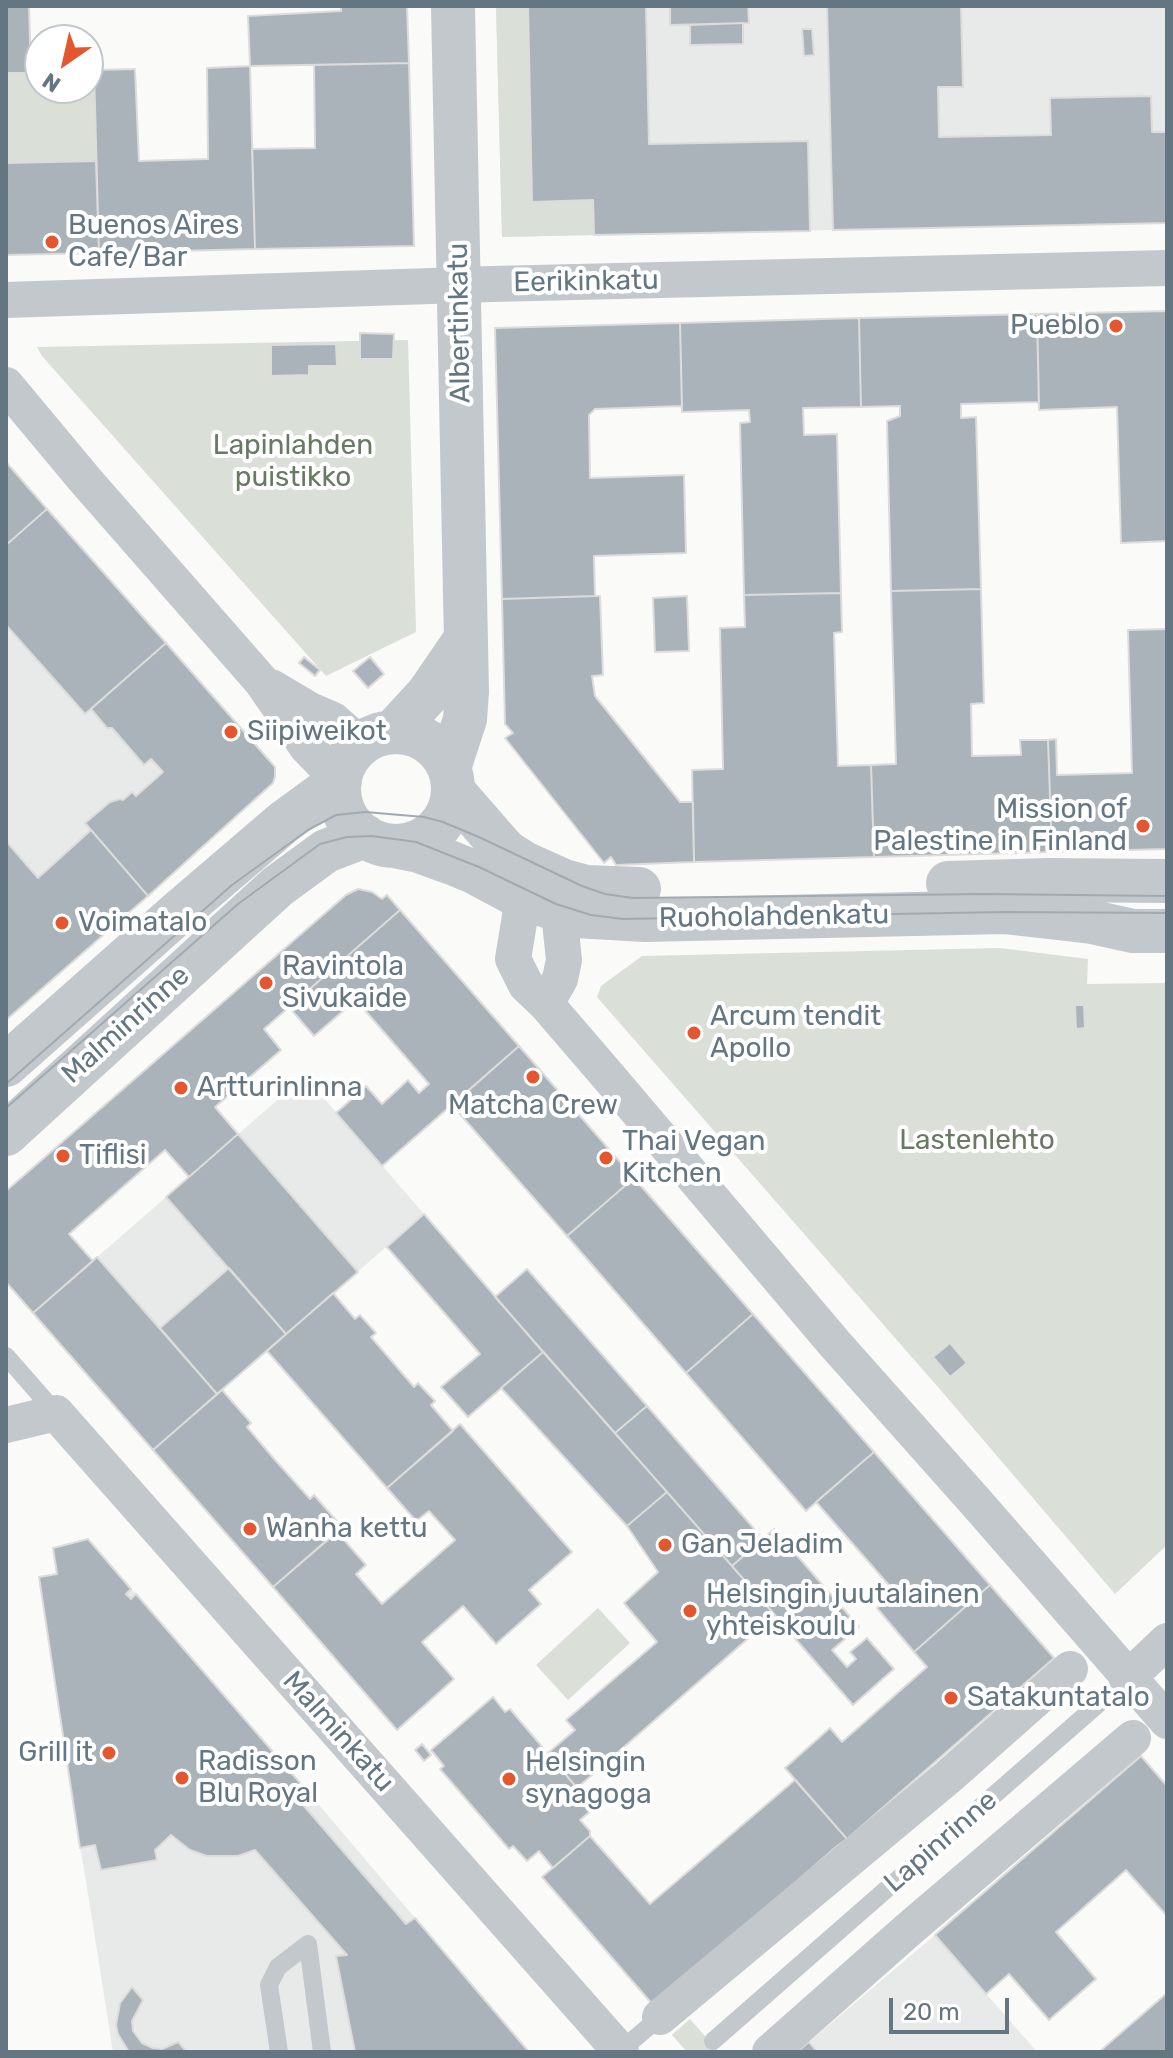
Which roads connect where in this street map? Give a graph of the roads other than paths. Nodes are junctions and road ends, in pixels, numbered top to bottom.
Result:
1 (453, 6) edge
2 (1167, 268) edge
3 (459, 285) junction
4 (6, 300) edge
5 (6, 385) edge
6 (465, 640) junction
7 (364, 753) junction
8 (451, 780) junction
9 (379, 841) junction
10 (1167, 881) edge
11 (543, 895) junction
12 (1167, 931) edge
13 (546, 1004) junction
14 (6, 1065) edge
15 (6, 1134) edge
16 (6, 1356) edge
17 (56, 1413) junction
18 (6, 1425) edge
19 (1167, 1641) edge
20 (1070, 1669) dead end
21 (1129, 1677) junction
22 (1167, 1721) edge
23 (1133, 1738) dead end
24 (660, 2017) joint
25 (713, 2041) dead end
26 (620, 2051) edge
27 (279, 2052) edge
28 (322, 2052) edge
29 (770, 2052) edge

1 - 3 street, Albertinkatu
2 - 3 street, Eerikinkatu
3 - 4 street, Eerikinkatu
3 - 6 street, Albertinkatu
5 - 7 street
6 - 7 street
6 - 8 street, Albertinkatu
7 - 8 street
7 - 9 street
7 - 14 street, Malminrinne
8 - 9 street
8 - 11 street, Ruoholahdenkatu
9 - 11 street, Ruoholahdenkatu
9 - 15 street, Malminrinne
10 - 11 street, Ruoholahdenkatu
11 - 12 street, Ruoholahdenkatu
11 - 13 street
11 - 13 street
13 - 21 street
16 - 17 lane, Malminkatu
17 - 18 street
17 - 26 street, Malminkatu
19 - 21 street, Lapinrinne
20 - 24 street, Lapinrinne
21 - 22 street
21 - 25 lane, Lapinrinne
23 - 29 street, Lapinrinne
24 - 26 lane
27 - 28 lane

